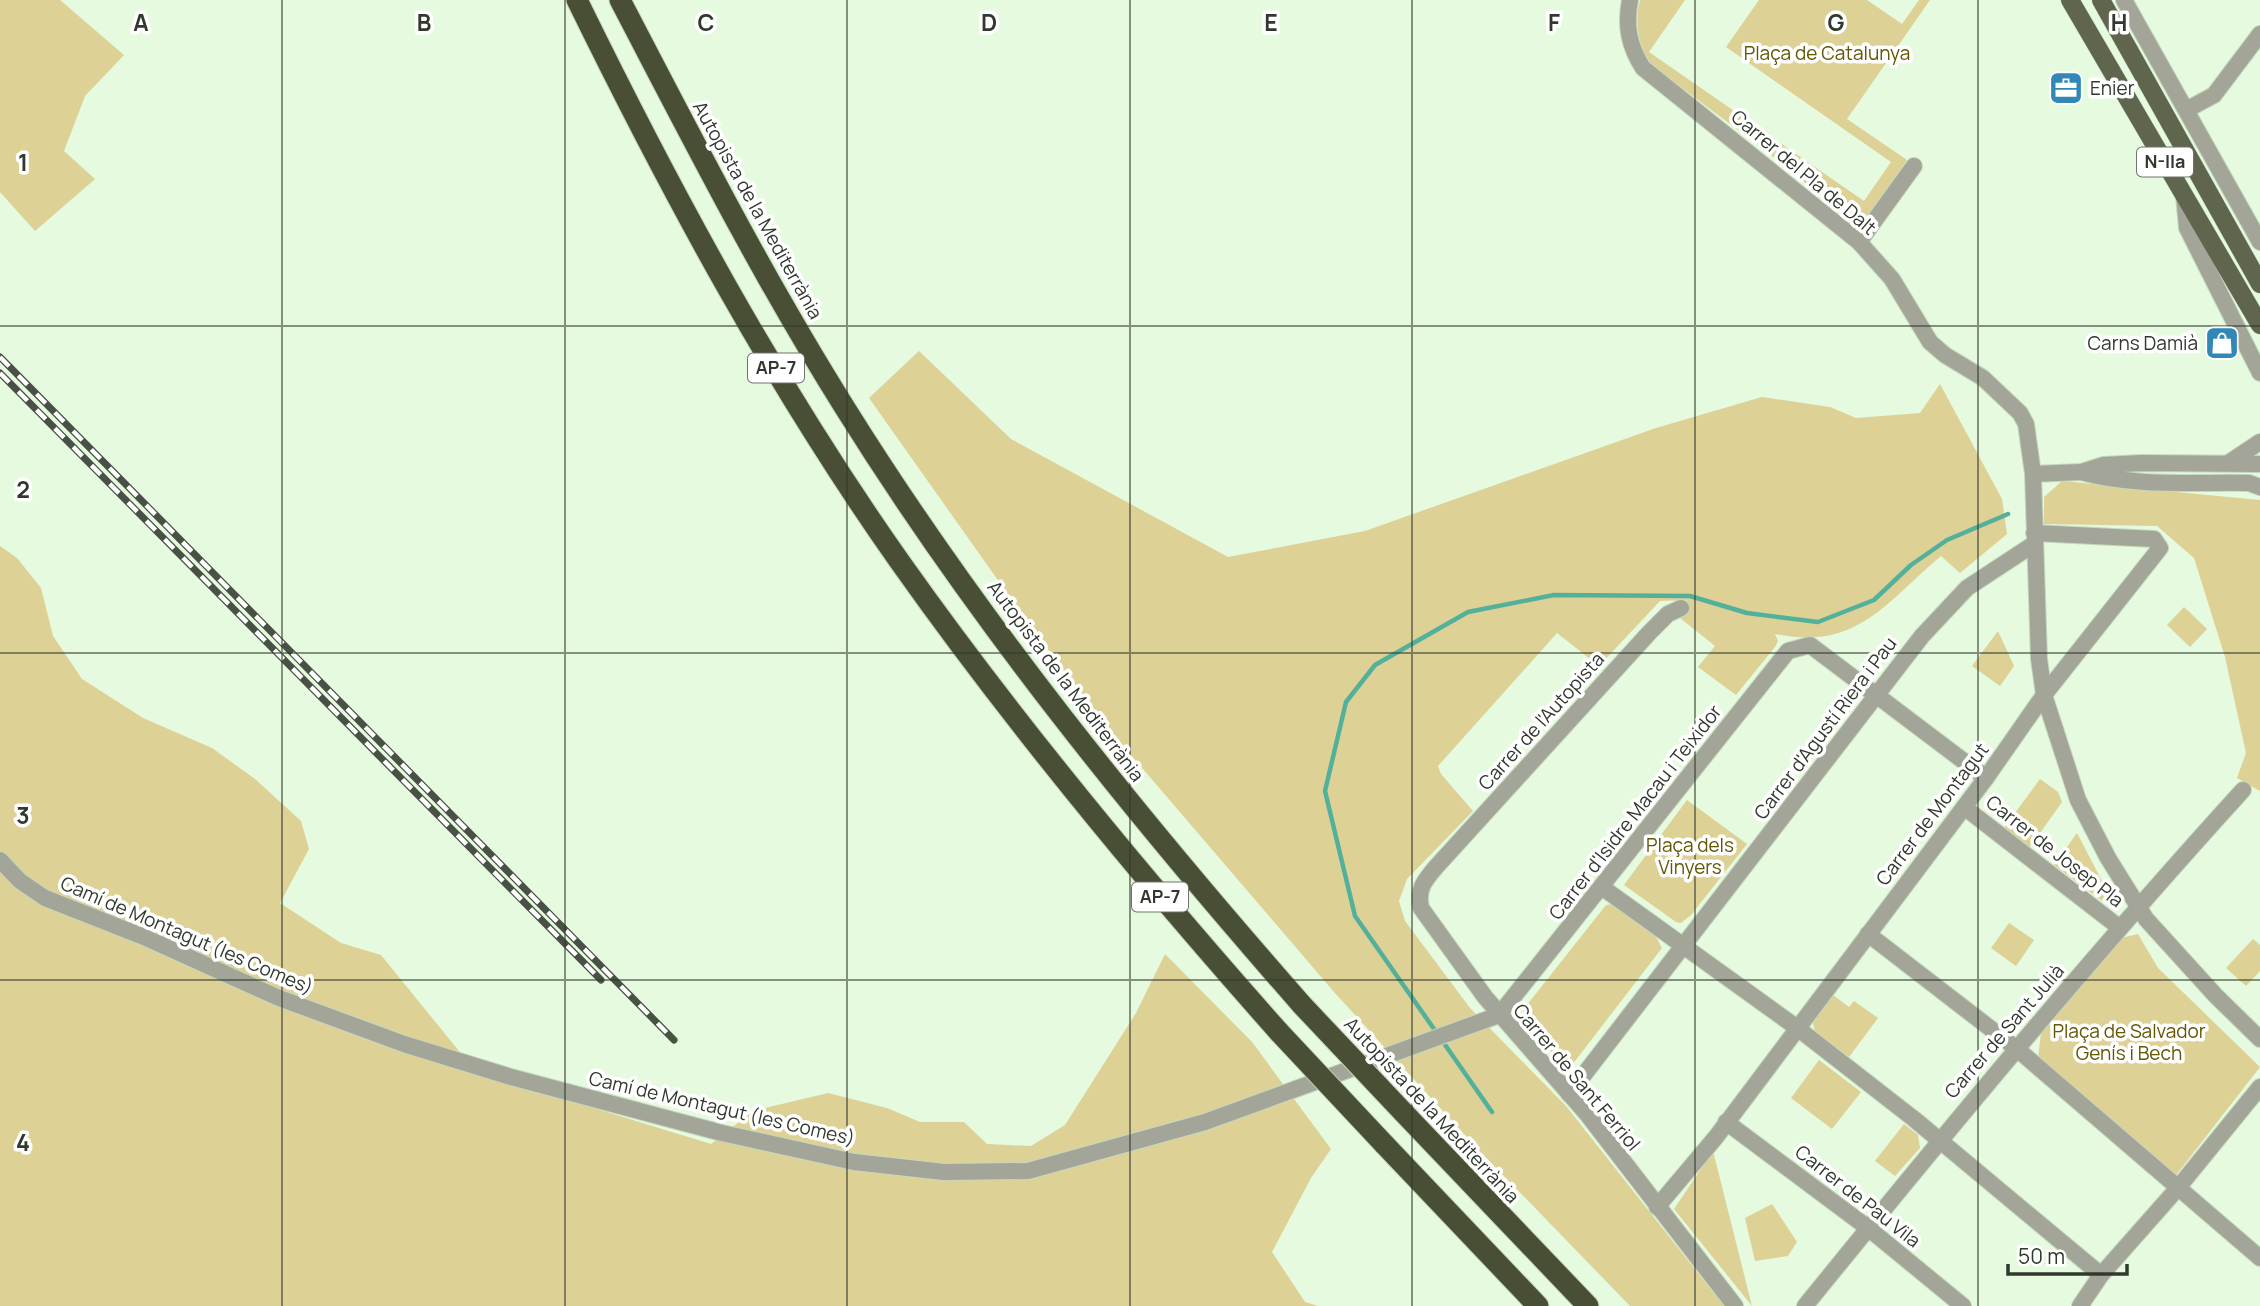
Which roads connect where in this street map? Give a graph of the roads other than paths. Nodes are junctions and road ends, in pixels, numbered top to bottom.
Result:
1 (578, 0) edge
2 (620, 0) edge
3 (1630, 0) edge
4 (2070, 0) edge
5 (2101, 0) edge
6 (2124, 0) edge
7 (2260, 34) edge
8 (2188, 109) junction
9 (1914, 166) dead end
10 (2184, 194) junction
11 (1859, 242) junction
12 (2260, 242) edge
13 (2260, 284) edge
14 (2260, 325) edge
15 (2260, 373) edge
16 (2260, 442) edge
17 (2229, 463) junction
18 (2260, 464) edge
19 (2081, 472) junction
20 (2033, 474) junction
21 (2260, 487) edge
22 (2034, 539) junction
23 (1681, 608) dead end
24 (1879, 694) junction
25 (2044, 695) junction
26 (1986, 778) junction
27 (2243, 790) dead end
28 (1964, 807) junction
29 (0, 860) edge
30 (1436, 867) joint
31 (1603, 888) junction
32 (2138, 906) junction
33 (2120, 928) junction
34 (1868, 934) junction
35 (1682, 947) junction
36 (1499, 1015) junction
37 (1796, 1027) junction
38 (2260, 1039) edge
39 (2017, 1049) junction
40 (2260, 1087) edge
41 (1569, 1094) junction
42 (1726, 1122) junction
43 (1939, 1140) junction
44 (2177, 1189) junction
45 (1657, 1207) junction
46 (1868, 1228) junction
47 (2260, 1258) edge
48 (2101, 1275) junction
49 (1538, 1306) edge
50 (1588, 1306) edge
51 (1735, 1306) edge
52 (1805, 1306) edge
53 (1963, 1306) edge
54 (2080, 1306) edge

1 - 49 highway, AP-7, bridge
2 - 50 highway, Autopista de la Mediterrània / AP-7, bridge
3 - 11 street, Carrer del Pla de Dalt
4 - 10 main road, N-IIa
5 - 13 main road, N-IIa
6 - 8 street
7 - 8 street
8 - 12 street
9 - 11 street
10 - 14 main road, N-IIa
10 - 15 street
11 - 20 street, Carrer del Pla de Dalt
16 - 17 street
17 - 18 street
17 - 19 street
19 - 20 street
19 - 21 street
20 - 22 street, Carrer del Pla de Dalt
22 - 24 street, Carrer d'Agustí Riera i Pau
22 - 25 street, Carrer del Pla de Dalt
22 - 25 street, Carrer de Montagut
23 - 30 street, Carrer de l'Autopista
24 - 26 street
24 - 31 street, Carrer d'Isidre Macau i Teixidor
24 - 35 street, Carrer d'Agustí Riera i Pau
25 - 26 street, Carrer de Montagut
25 - 32 street, Carrer del Pla de Dalt
26 - 28 street, Carrer de Montagut
27 - 32 street, Carrer de Sant Julià
28 - 33 street, Carrer de Josep Pla
28 - 34 street, Carrer de Montagut
29 - 36 street, Camí de Montagut (les Comes)
30 - 36 street, Carrer de Sant Ferriol
31 - 35 street
31 - 36 street, Carrer d'Isidre Macau i Teixidor
32 - 33 street, Carrer de Sant Julià
32 - 38 street, Carrer del Pla de Dalt
33 - 39 street, Carrer de Sant Julià
34 - 37 street, Carrer de Montagut
34 - 39 street
35 - 37 street
35 - 41 street, Carrer d'Agustí Riera i Pau
36 - 41 street, Carrer de Sant Ferriol
37 - 42 street, Carrer de Montagut
37 - 43 street
39 - 43 street, Carrer de Sant Julià
39 - 44 street
40 - 44 street
41 - 45 street, Carrer de Sant Ferriol
42 - 45 street, Carrer de Montagut
42 - 46 street, Carrer de Pau Vila
43 - 46 street, Carrer de Sant Julià
43 - 48 street
44 - 47 street
44 - 48 street
45 - 51 street, Carrer de Sant Ferriol
46 - 52 street, Carrer de Sant Julià
46 - 53 street, Carrer de Pau Vila
48 - 54 street

